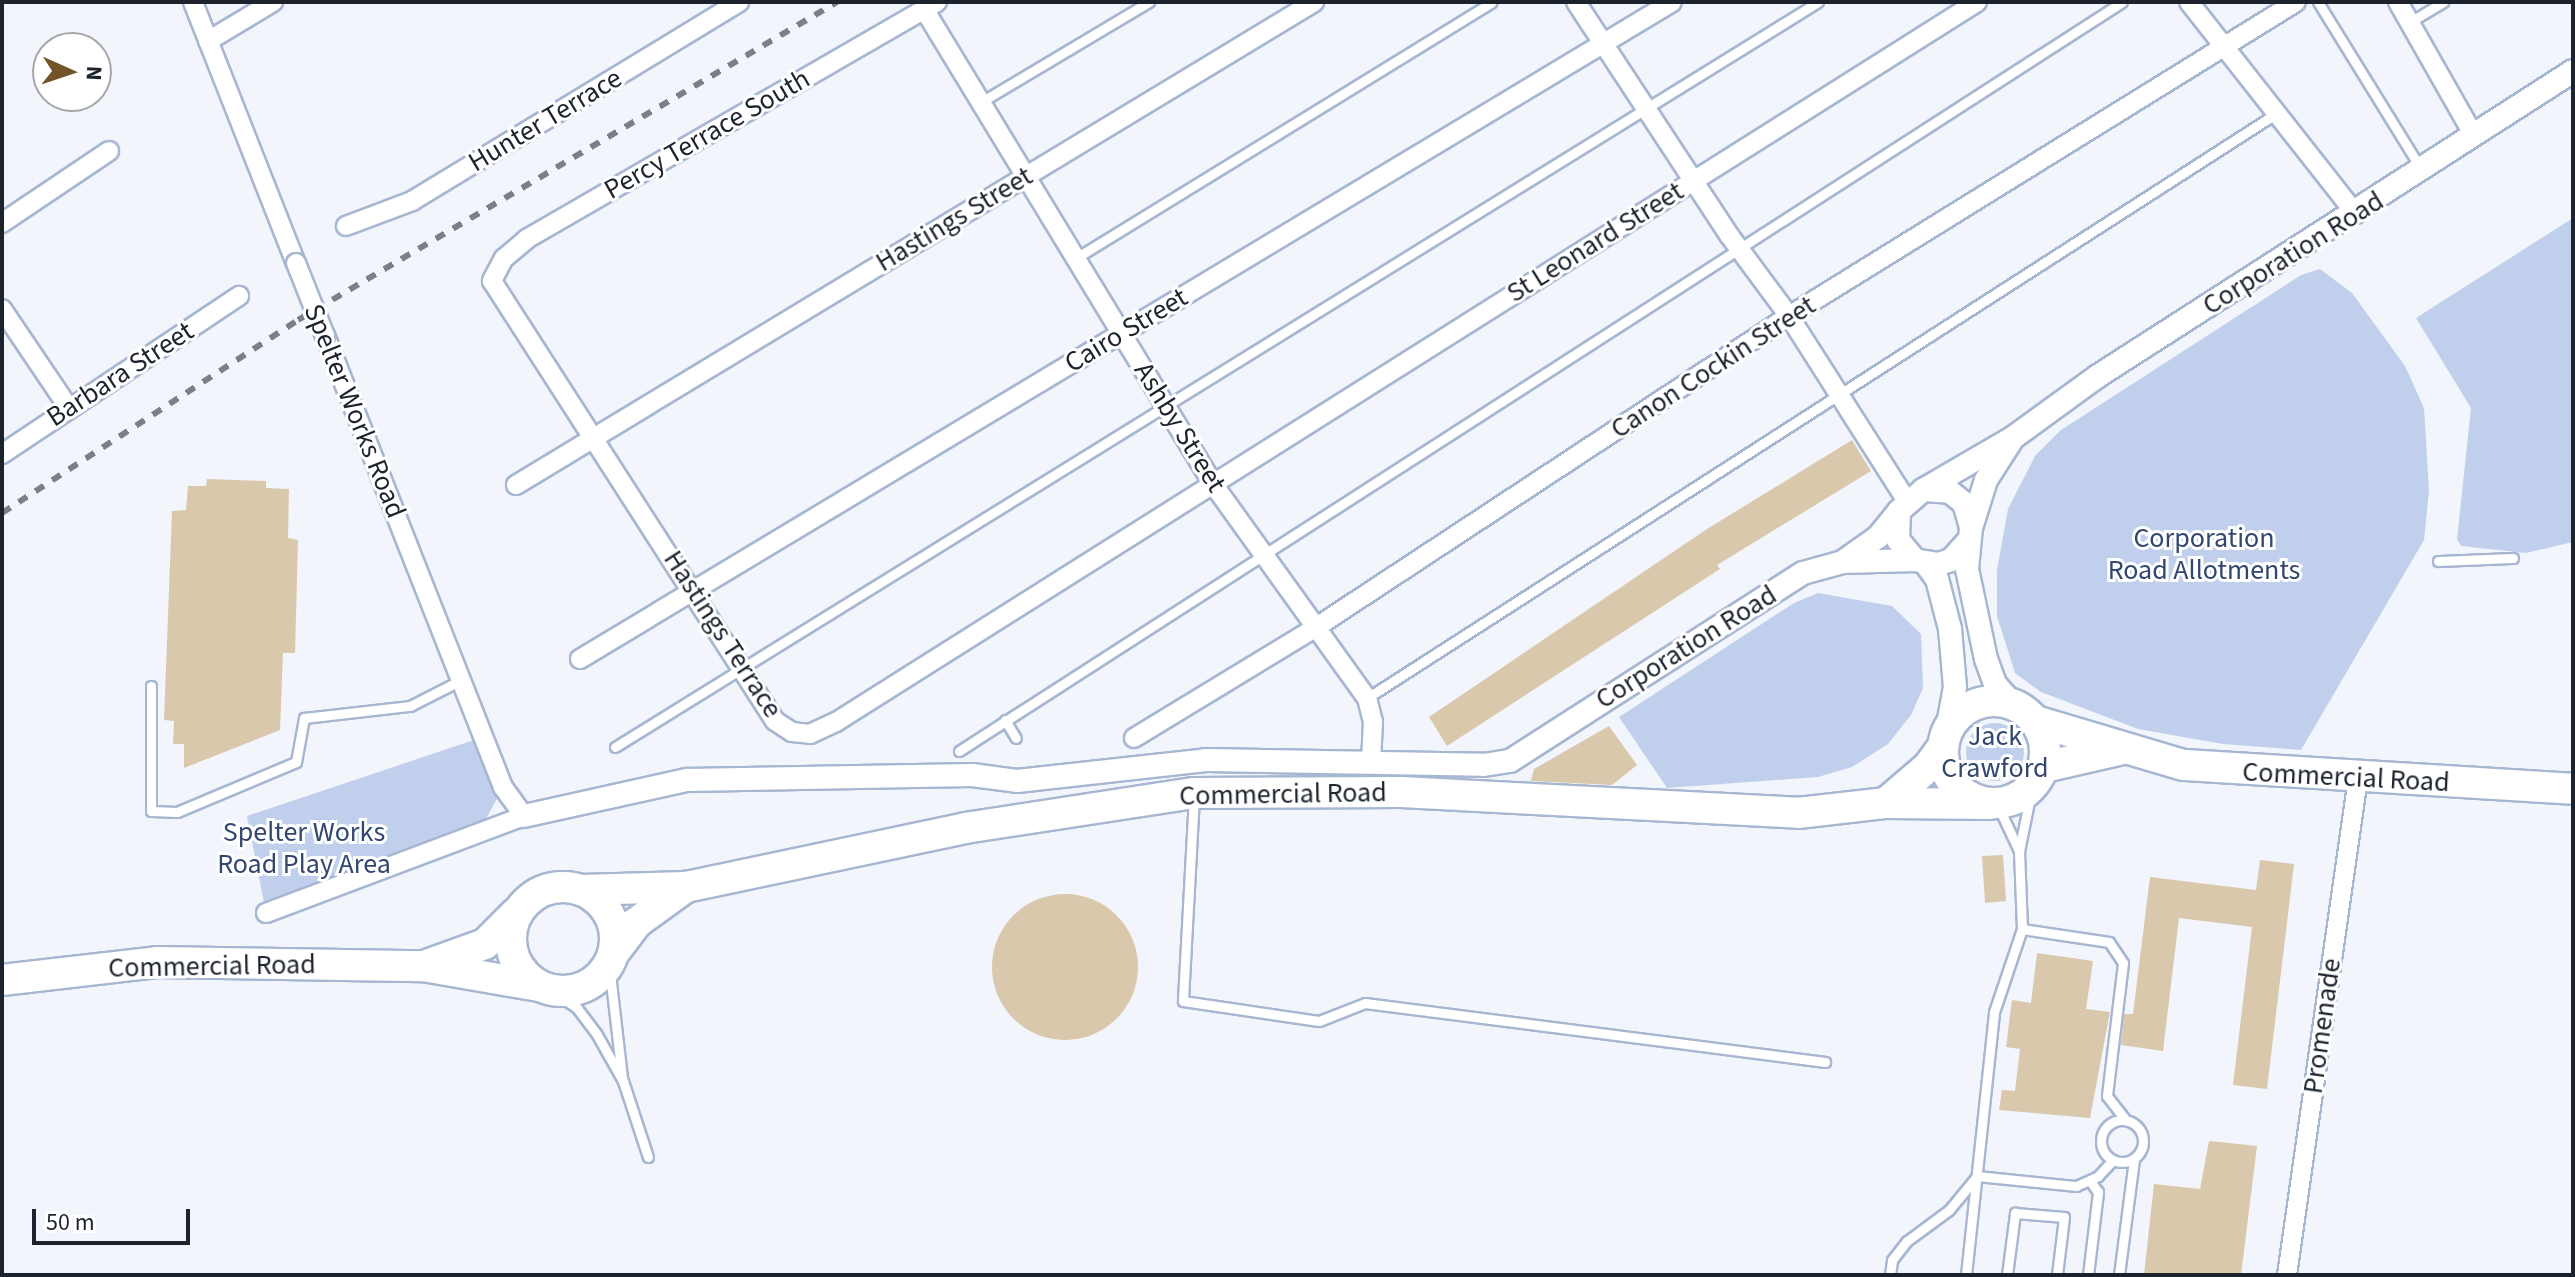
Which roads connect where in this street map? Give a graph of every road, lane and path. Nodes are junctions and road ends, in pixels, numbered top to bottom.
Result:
1 (193, 2) edge
2 (273, 2) edge
3 (739, 2) edge
4 (1149, 2) edge
5 (1314, 2) edge
6 (1492, 2) edge
7 (1576, 2) edge
8 (1672, 2) edge
9 (1818, 2) edge
10 (1977, 2) edge
11 (2122, 2) edge
12 (2189, 2) edge
13 (2296, 2) edge
14 (2318, 2) edge
15 (2398, 2) edge
16 (2443, 2) edge
17 (930, 6) edge
18 (2410, 22) junction
19 (208, 41) junction
20 (1604, 44) junction
21 (2223, 45) junction
22 (2573, 71) edge
23 (981, 102) junction
24 (1646, 109) junction
25 (2277, 113) junction
26 (2474, 136) junction
27 (109, 151) dead end
28 (2422, 171) junction
29 (1025, 176) junction
30 (1693, 180) junction
31 (2356, 214) junction
32 (2, 223) edge
33 (346, 226) dead end
34 (1740, 249) junction
35 (1076, 258) junction
36 (492, 281) joint
37 (239, 296) dead end
38 (2, 309) edge
39 (1789, 316) junction
40 (1121, 333) junction
41 (1840, 396) junction
42 (1165, 404) junction
43 (68, 407) junction
44 (593, 435) junction
45 (2014, 437) junction
46 (2, 454) edge
47 (1213, 484) junction
48 (516, 485) dead end
49 (1909, 501) junction
50 (1970, 534) junction
51 (1264, 553) junction
52 (2513, 558) dead end
53 (2438, 561) dead end
54 (1843, 562) junction
55 (1921, 562) junction
56 (693, 590) junction
57 (1318, 626) junction
58 (580, 659) dead end
59 (742, 668) junction
60 (461, 680) junction
61 (151, 686) dead end
62 (1367, 698) junction
63 (2024, 713) junction
64 (1005, 720) junction
65 (1016, 738) dead end
66 (1134, 738) dead end
67 (1945, 738) junction
68 (1534, 745) joint
69 (615, 747) dead end
70 (2121, 750) junction
71 (959, 751) dead end
72 (1371, 762) junction
73 (2038, 777) junction
74 (2358, 778) junction
75 (2573, 789) edge
76 (1194, 793) junction
77 (1886, 803) junction
78 (1994, 804) junction
79 (524, 816) junction
80 (2019, 851) junction
81 (686, 887) junction
82 (581, 890) junction
83 (525, 904) junction
84 (266, 913) dead end
85 (2022, 929) junction
86 (611, 960) junction
87 (423, 966) junction
88 (2, 980) edge
89 (545, 989) junction
90 (1825, 1062) dead end
91 (623, 1081) junction
92 (2126, 1120) junction
93 (648, 1157) dead end
94 (2134, 1159) junction
95 (2113, 1160) junction
96 (1977, 1176) junction
97 (2090, 1181) junction
98 (1890, 1275) edge
99 (1966, 1275) edge
100 (2007, 1275) edge
101 (2057, 1275) edge
102 (2088, 1275) edge
103 (2119, 1275) edge
104 (2287, 1275) edge

1 - 19 street, Spelter Works Road
2 - 19 street
3 - 33 street, Hunter Terrace
4 - 23 lane
5 - 29 street, Hastings Street
6 - 35 lane
7 - 20 street
8 - 20 street, Cairo Street
9 - 24 lane
10 - 30 street, St Leonard Street
11 - 34 lane
12 - 21 street
13 - 21 street, Canon Cockin Street
14 - 28 lane
15 - 18 street
16 - 18 lane
17 - 23 street, Ashby Street
17 - 36 street, Percy Terrace South
18 - 26 street
19 - 60 street, Spelter Works Road, bridge
20 - 24 street
20 - 40 street, Cairo Street
21 - 25 street
21 - 39 street, Canon Cockin Street
22 - 26 street, Corporation Road
23 - 29 street, Ashby Street
24 - 30 street
24 - 42 lane
25 - 31 street
25 - 41 lane
26 - 28 street, Corporation Road
27 - 32 street
28 - 31 street, Corporation Road
29 - 35 street, Ashby Street
29 - 44 street, Hastings Street
30 - 34 street
30 - 47 street, St Leonard Street
31 - 45 street, Corporation Road
34 - 39 street
34 - 51 lane
35 - 40 street, Ashby Street
36 - 44 street, Hastings Terrace
37 - 43 street, Barbara Street
38 - 43 street
39 - 41 street
39 - 57 street, Canon Cockin Street
40 - 42 street, Ashby Street
40 - 56 street, Cairo Street
41 - 49 street
41 - 62 lane
42 - 47 street, Ashby Street
42 - 59 lane
43 - 46 street, Barbara Street
44 - 48 street, Hastings Street
44 - 56 street, Hastings Terrace
45 - 49 street, Corporation Road
45 - 50 street, Corporation Road
47 - 51 street, Ashby Street
47 - 59 street, Hastings Terrace
49 - 50 street, Corporation Road
49 - 54 street, Corporation Road
49 - 55 street
50 - 55 street, Corporation Road
50 - 63 street, Corporation Road
51 - 57 street, Ashby Street
51 - 64 lane
52 - 53 lane
54 - 55 street, Corporation Road
54 - 68 street, Corporation Road
55 - 67 street
56 - 58 street, Cairo Street
56 - 59 street, Hastings Terrace
57 - 62 street, Ashby Street
57 - 66 street, Canon Cockin Street
59 - 69 lane
60 - 61 lane
60 - 79 street, Spelter Works Road
62 - 72 street, Ashby Street
63 - 67 highway
63 - 70 highway, Commercial Road
63 - 73 highway
64 - 65 lane
64 - 71 lane
67 - 77 highway
67 - 78 highway
68 - 72 street, Commercial Road
70 - 73 highway, Commercial Road
70 - 74 highway, Commercial Road
72 - 79 street, Commercial Road
73 - 78 highway
73 - 80 lane
74 - 75 highway, Commercial Road
74 - 104 street, Promenade
76 - 77 highway, Commercial Road
76 - 81 highway, Commercial Road
76 - 90 lane
77 - 78 highway, Commercial Road
78 - 80 lane
79 - 84 street
80 - 85 lane
81 - 82 highway, Commercial Road
81 - 86 highway, Commercial Road
82 - 83 highway
82 - 86 highway
83 - 87 highway, Commercial Road
83 - 89 highway
85 - 92 lane
85 - 96 lane
86 - 89 highway
86 - 91 lane
87 - 88 highway, Commercial Road
87 - 89 highway, Commercial Road
89 - 91 lane
91 - 93 lane
92 - 94 lane
92 - 95 lane
94 - 95 lane
94 - 103 lane
95 - 97 lane
96 - 97 lane
96 - 98 lane
96 - 99 lane
97 - 102 lane
100 - 101 lane

